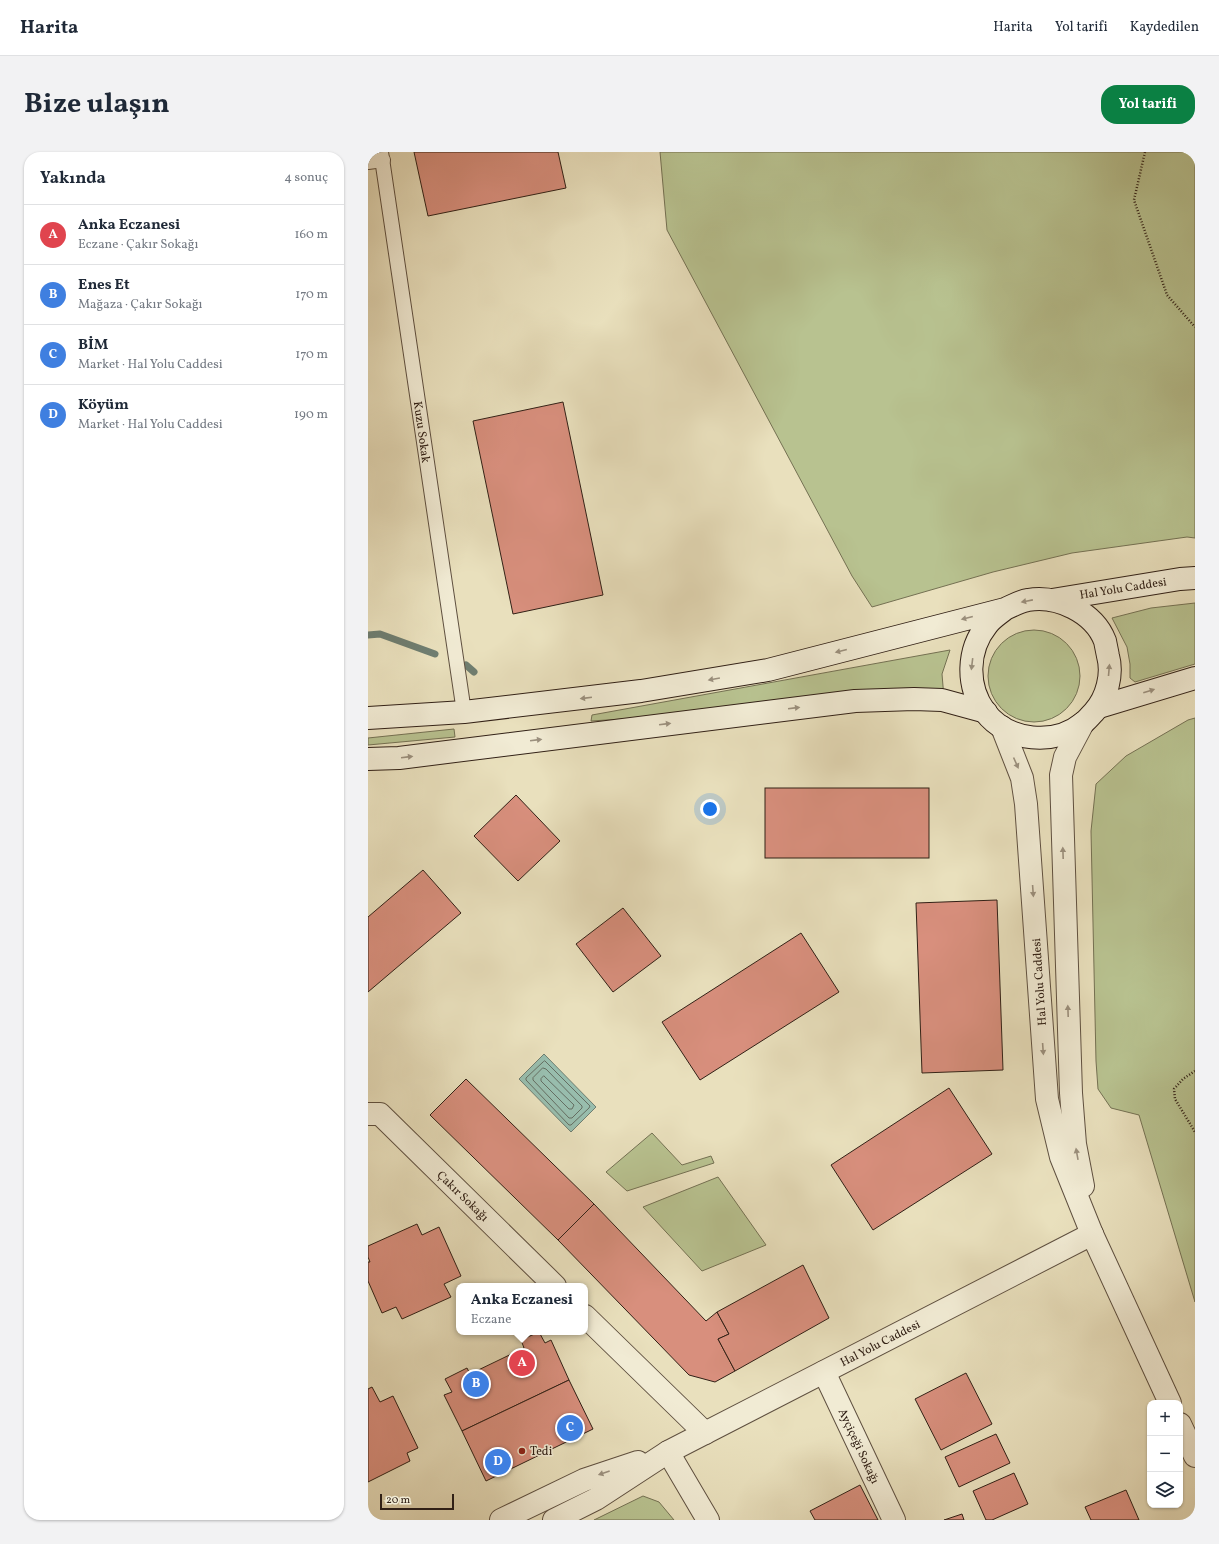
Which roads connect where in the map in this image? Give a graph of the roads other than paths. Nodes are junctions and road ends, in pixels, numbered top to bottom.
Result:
1 (382, 156) edge
2 (368, 162) edge
3 (1195, 578) edge
4 (1051, 600) junction
5 (1005, 609) junction
6 (1195, 678) edge
7 (1099, 707) junction
8 (464, 712) junction
9 (986, 712) junction
10 (368, 718) edge
11 (1083, 723) junction
12 (1002, 727) junction
13 (368, 759) edge
14 (368, 1114) edge
15 (1092, 1234) junction
16 (552, 1283) edge
17 (588, 1319) edge
18 (824, 1372) junction
19 (1169, 1400) edge
20 (1183, 1430) edge
21 (705, 1433) junction
22 (668, 1452) junction
23 (1195, 1456) edge
24 (501, 1520) edge
25 (554, 1520) edge
26 (708, 1520) edge
27 (894, 1520) edge

1 - 2 lane
1 - 8 lane, Kuzu Sokak
3 - 4 street, Hal Yolu Caddesi
4 -> 5 street
7 -> 4 street
5 -> 8 street
5 -> 9 street
7 -> 6 street
7 - 11 street
8 - 10 street
9 - 12 street
13 -> 9 street
11 - 12 street
15 -> 11 street
12 -> 15 street, Hal Yolu Caddesi
14 - 16 street, Çakır Sokağı
15 - 18 street, Hal Yolu Caddesi
15 - 19 street
17 - 21 street
18 - 21 street, Hal Yolu Caddesi
18 - 27 street, Ayçiçeği Sokağı
20 - 23 street
21 - 22 street, Hal Yolu Caddesi
22 -> 24 street, Hal Yolu Caddesi
22 - 25 street, Hal Yolu Caddesi
22 - 26 street

